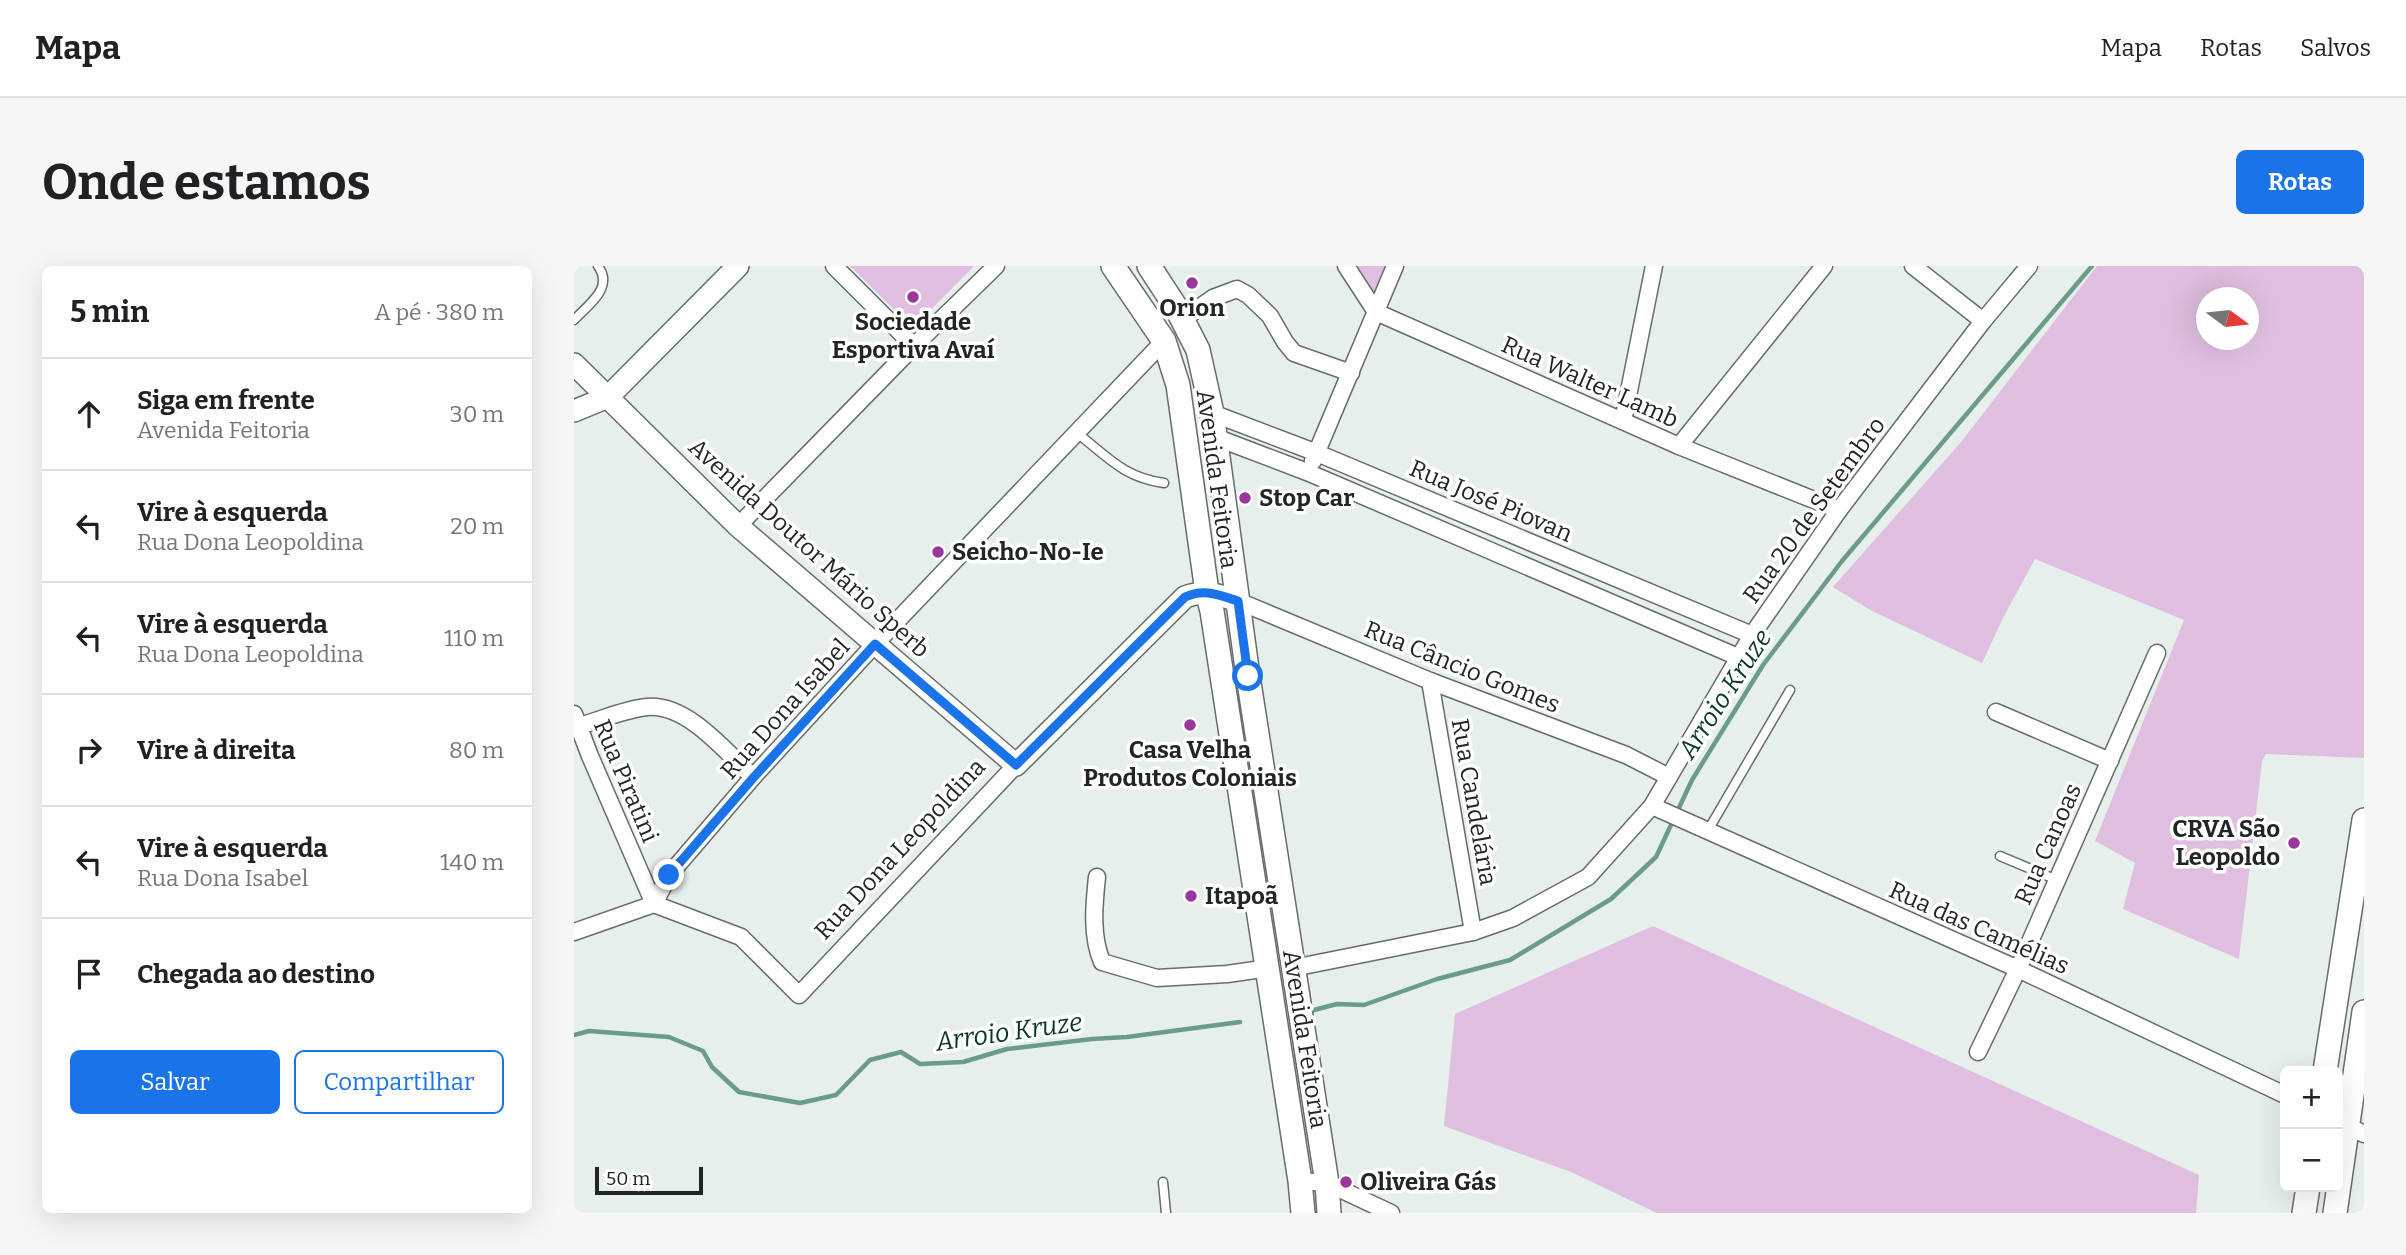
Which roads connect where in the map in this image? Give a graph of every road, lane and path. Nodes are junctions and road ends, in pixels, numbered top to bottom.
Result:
1 (598, 266) edge
2 (738, 266) edge
3 (834, 266) edge
4 (996, 266) edge
5 (1114, 266) edge
6 (1149, 266) edge
7 (1346, 266) edge
8 (1395, 266) edge
9 (1654, 266) edge
10 (1824, 266) edge
11 (1913, 266) edge
12 (2029, 266) edge
13 (1376, 312) junction
14 (1183, 319) junction
15 (574, 320) edge
16 (1983, 321) junction
17 (1164, 341) junction
18 (914, 346) junction
19 (574, 364) edge
20 (1351, 373) junction
21 (608, 397) junction
22 (574, 411) edge
23 (1212, 413) junction
24 (1623, 421) junction
25 (1077, 433) junction
26 (1215, 437) junction
27 (1679, 446) junction
28 (1317, 453) junction
29 (1307, 472) junction
30 (1164, 483) dead end
31 (1839, 510) junction
32 (738, 526) junction
33 (1207, 592) junction
34 (1238, 601) junction
35 (1752, 635) junction
36 (875, 644) junction
37 (2157, 653) dead end
38 (1738, 657) junction
39 (1430, 681) junction
40 (1790, 690) dead end
41 (1996, 712) dead end
42 (576, 720) edge
43 (582, 759) edge
44 (2110, 761) junction
45 (1016, 765) junction
46 (754, 777) junction
47 (1669, 777) junction
48 (1652, 806) junction
49 (2364, 820) edge
50 (1707, 832) junction
51 (2000, 856) dead end
52 (1097, 877) dead end
53 (2057, 880) junction
54 (654, 904) junction
55 (574, 932) edge
56 (1474, 932) junction
57 (2018, 970) junction
58 (1294, 975) junction
59 (1270, 977) junction
60 (2364, 1012) edge
61 (1978, 1052) dead end
62 (2326, 1066) edge
63 (2280, 1093) edge
64 (2350, 1127) edge
65 (1300, 1181) junction
66 (1163, 1182) dead end
67 (1327, 1183) junction
68 (2307, 1192) edge
69 (1166, 1213) edge
70 (1303, 1213) edge
71 (1329, 1213) edge
72 (1391, 1213) edge
73 (2304, 1213) edge
74 (2335, 1213) edge

1 - 15 lane
2 - 21 street
3 - 18 street
4 - 18 street
5 - 17 main road, Avenida Feitoria
6 - 14 main road, Avenida Feitoria
7 - 13 street
8 - 13 street
9 - 24 street
10 - 27 street
11 - 16 street
12 - 16 street, Rua 20 de Setembro
13 - 20 street
13 - 24 street, Rua Walter Lamb
14 - 20 street
14 - 23 main road, Avenida Feitoria
16 - 31 street, Rua 20 de Setembro
17 - 25 street, Rua Dona Isabel
17 - 33 main road, Avenida Feitoria
18 - 32 street
19 - 21 street, Avenida Doutor Mário Sperb
20 - 28 street
21 - 22 street
21 - 32 street, Avenida Doutor Mário Sperb
23 - 26 main road, Avenida Feitoria
23 - 28 street, Rua José Piovan
24 - 27 street, Rua Walter Lamb
25 - 30 lane
25 - 36 street, Rua Dona Isabel
26 - 29 street, Rua José Piovan
26 - 34 main road, Avenida Feitoria
27 - 31 street, Rua Walter Lamb
28 - 29 street
28 - 35 street, Rua José Piovan
29 - 38 street, Rua José Piovan
31 - 35 street, Rua 20 de Setembro
32 - 36 street, Avenida Doutor Mário Sperb
33 - 34 street
33 - 45 street, Rua Dona Leopoldina
33 - 59 main road, Avenida Feitoria
34 - 39 street, Rua Câncio Gomes
34 - 58 main road, Avenida Feitoria
35 - 38 street, Rua 20 de Setembro
36 - 45 street, Avenida Doutor Mário Sperb
36 - 46 street, Rua Dona Isabel
37 - 44 street, Rua Canoas
38 - 47 street, Rua 20 de Setembro
39 - 47 street, Rua Câncio Gomes
39 - 56 street, Rua Candelária
40 - 50 lane
41 - 44 street
42 - 43 street, Rua Piratini
42 - 46 street
43 - 54 street, Rua Piratini
44 - 53 street, Rua Canoas
45 - 54 street, Rua Dona Leopoldina
46 - 54 street, Rua Dona Isabel
47 - 48 street, Rua 20 de Setembro
48 - 50 street, Rua das Camélias
48 - 56 street, Rua 20 de Setembro
49 - 62 main road
50 - 57 street, Rua das Camélias
51 - 53 lane
52 - 59 street
53 - 57 street, Rua Canoas
54 - 55 street
56 - 58 street, Rua 20 de Setembro
57 - 61 street, Rua Canoas
57 - 63 street, Rua das Camélias
58 - 59 main road
58 - 67 main road, Avenida Feitoria
59 - 65 main road, Avenida Feitoria
60 - 64 main road
64 - 74 main road
65 - 67 street
65 - 70 main road, Avenida Feitoria
66 - 69 lane
67 - 71 main road, Avenida Feitoria
67 - 72 street
68 - 73 main road

